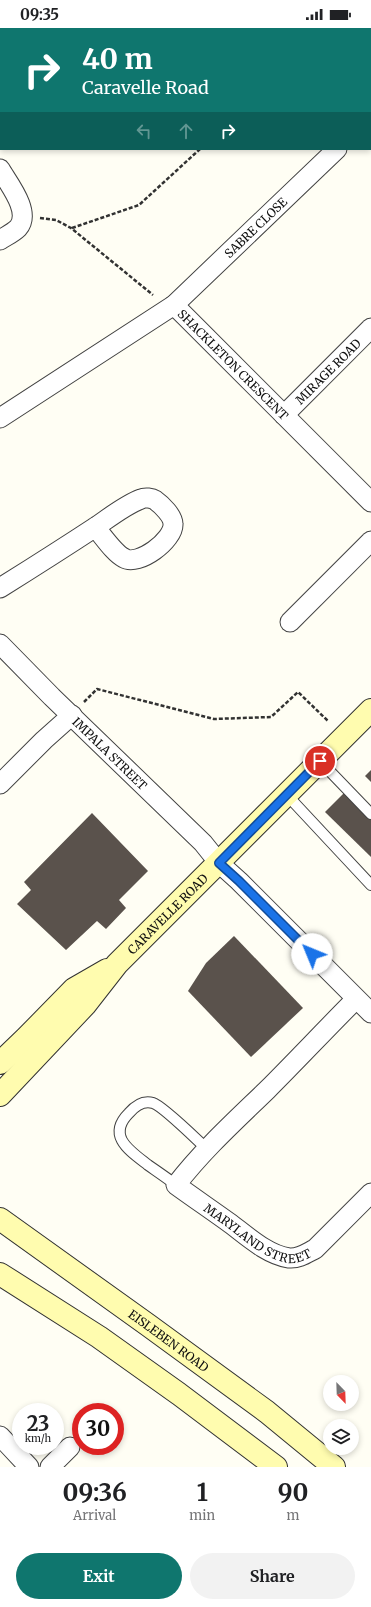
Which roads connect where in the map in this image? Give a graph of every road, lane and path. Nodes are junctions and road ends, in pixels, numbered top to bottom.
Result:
1 (199, 150) edge
2 (336, 150) edge
3 (0, 169) edge
4 (23, 217) junction
5 (71, 228) junction
6 (0, 240) edge
7 (171, 307) junction
8 (371, 328) edge
9 (284, 415) junction
10 (0, 418) edge
11 (371, 502) edge
12 (95, 527) dead end
13 (371, 542) edge
14 (0, 588) edge
15 (290, 622) dead end
16 (0, 644) edge
17 (78, 709) junction
18 (371, 710) edge
19 (328, 722) dead end
20 (320, 761) junction
21 (0, 784) edge
22 (286, 794) junction
23 (371, 814) edge
24 (219, 863) junction
25 (371, 885) edge
26 (117, 964) junction
27 (356, 999) junction
28 (371, 1013) edge
29 (0, 1063) edge
30 (0, 1095) edge
31 (207, 1149) junction
32 (176, 1185) junction
33 (371, 1193) edge
34 (0, 1219) edge
35 (0, 1274) edge
36 (0, 1436) edge
37 (70, 1447) dead end
38 (29, 1467) edge
39 (50, 1467) edge
40 (276, 1467) edge
41 (334, 1467) edge

1 - 5 path
2 - 7 street, SABRE CLOSE
3 - 4 street
4 - 5 path
4 - 6 street
5 - 7 path
7 - 9 street, SHACKLETON CRESCENT
7 - 10 street, SHACKLETON CRESCENT
8 - 9 street, MIRAGE ROAD
9 - 11 street, SHACKLETON CRESCENT
12 - 14 street
13 - 15 street
16 - 17 street, IMPALA STREET
17 - 19 path
17 - 21 street
17 - 24 street, IMPALA STREET
18 - 20 main road, CARAVELLE ROAD
20 - 22 main road, CARAVELLE ROAD
20 - 23 lane
22 - 24 main road, CARAVELLE ROAD
22 - 25 lane
24 - 26 main road, CARAVELLE ROAD
24 - 27 street, IMPALA STREET
26 - 29 main road, CARAVELLE ROAD
26 - 30 main road, CARAVELLE ROAD
27 - 28 street, IMPALA STREET
27 - 31 street
31 - 32 street
31 - 32 lane, MARYLAND STREET
32 - 33 street, MARYLAND STREET
34 - 41 main road, EISLEBEN ROAD
35 - 40 main road
36 - 38 street
37 - 39 street

